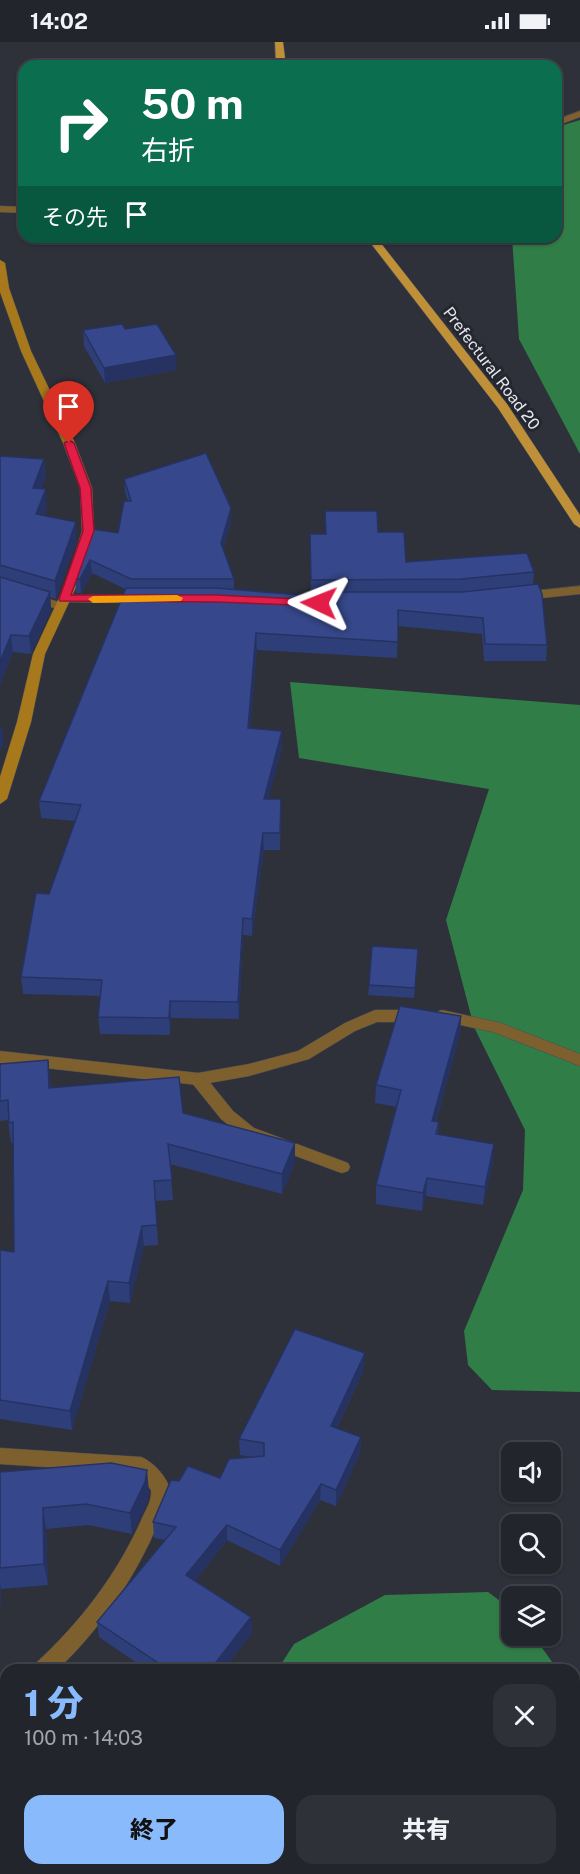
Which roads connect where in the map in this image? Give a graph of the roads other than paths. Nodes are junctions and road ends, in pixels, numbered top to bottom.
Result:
1 (279, 42) edge
2 (281, 60) edge
3 (580, 114) edge
4 (562, 121) edge
5 (0, 209) edge
6 (18, 210) edge
7 (376, 243) edge
8 (0, 263) edge
9 (580, 524) edge
10 (0, 588) edge
11 (580, 591) edge
12 (508, 597) edge
13 (156, 598) edge
14 (63, 602) junction
15 (0, 799) edge
16 (0, 1057) edge
17 (580, 1060) edge
18 (198, 1079) junction
19 (342, 1167) dead end
20 (0, 1456) edge
21 (50, 1664) edge

1 - 2 main road
3 - 4 street
5 - 6 street
7 - 9 main road, Prefectural Road 20
8 - 14 street
10 - 14 street
11 - 12 street
13 - 14 street
14 - 15 street
16 - 18 street
17 - 18 street
18 - 19 street
20 - 21 street

